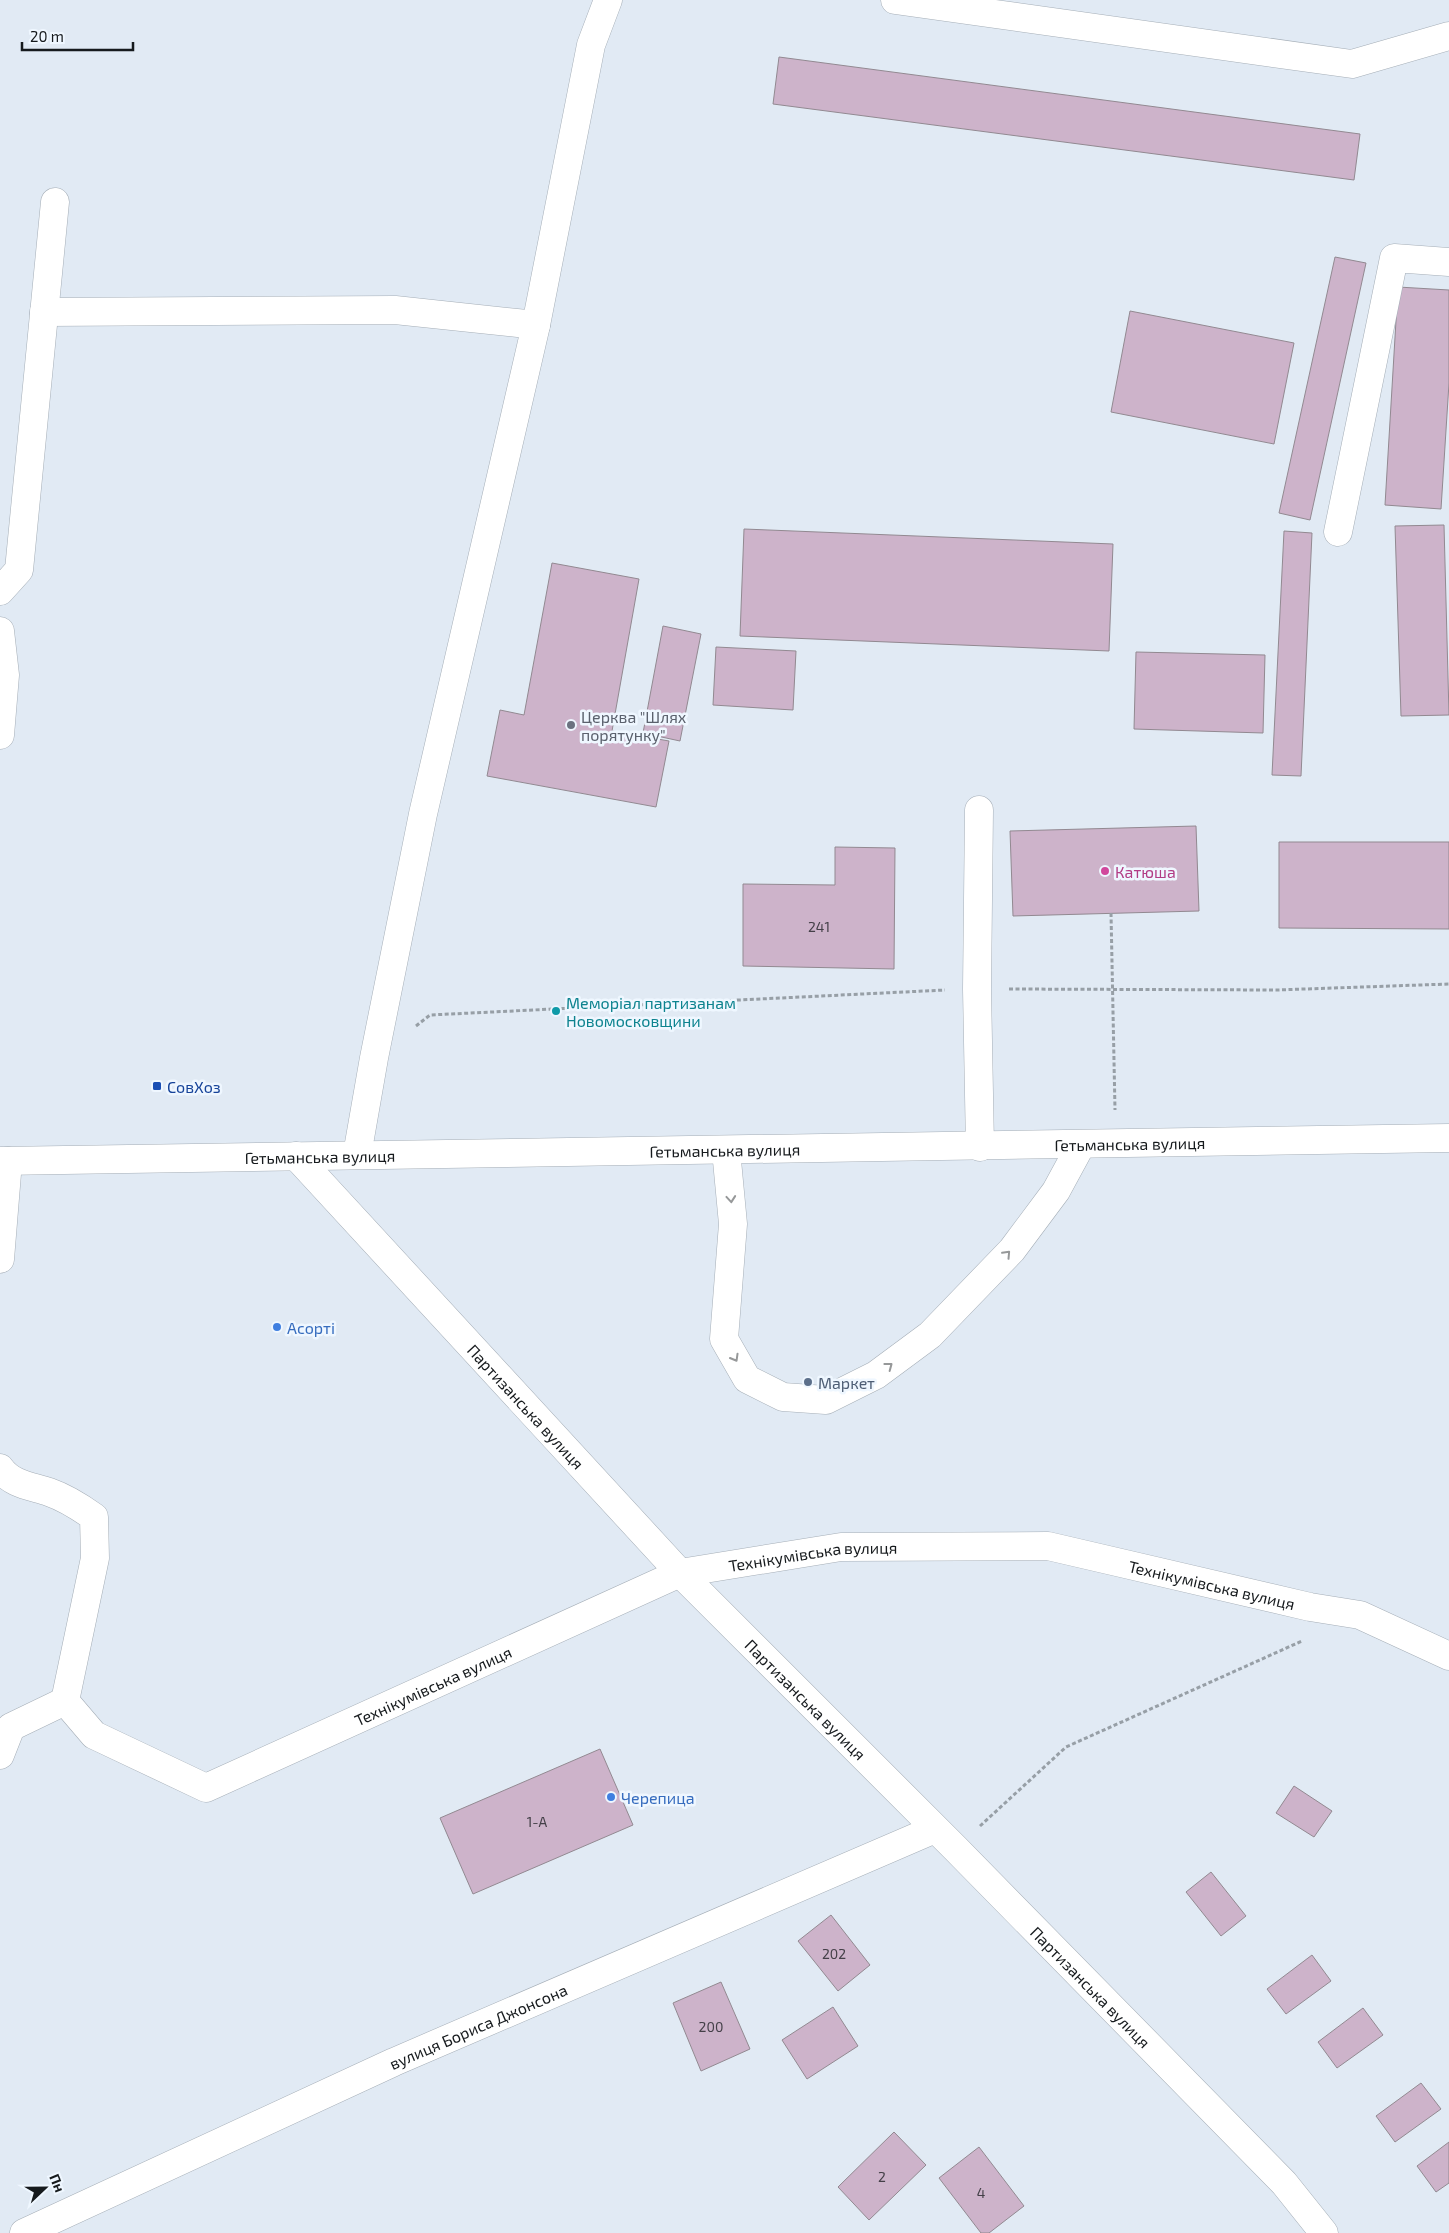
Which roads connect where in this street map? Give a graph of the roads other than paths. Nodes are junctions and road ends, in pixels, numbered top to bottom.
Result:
1 (608, 0) edge
2 (895, 0) edge
3 (1449, 36) edge
4 (54, 202) dead end
5 (1449, 262) edge
6 (44, 312) junction
7 (536, 325) junction
8 (1338, 532) dead end
9 (0, 590) edge
10 (0, 631) edge
11 (0, 735) edge
12 (979, 810) dead end
13 (1449, 1142) edge
14 (1081, 1145) junction
15 (980, 1147) junction
16 (726, 1150) junction
17 (357, 1155) junction
18 (296, 1156) junction
19 (4, 1161) edge
20 (0, 1259) edge
21 (0, 1468) edge
22 (680, 1573) junction
23 (1449, 1656) edge
24 (65, 1701) junction
25 (0, 1755) edge
26 (936, 1829) junction
27 (24, 2233) edge
28 (1324, 2233) edge

1 - 7 main road
2 - 3 main road
4 - 6 main road
5 - 8 main road
6 - 7 main road
6 - 9 main road
7 - 17 main road
10 - 11 main road
12 - 15 main road
13 - 14 main road, Гетьманська вулиця
14 - 15 main road, Гетьманська вулиця
16 -> 14 main road
15 - 16 main road, Гетьманська вулиця
16 - 17 main road, Гетьманська вулиця
17 - 18 main road, Гетьманська вулиця
18 - 19 main road, Гетьманська вулиця
18 - 22 main road, Партизанська вулиця
19 - 20 main road
21 - 24 main road
22 - 23 main road, Технікумівська вулиця
22 - 24 main road, Технікумівська вулиця
22 - 26 main road, Партизанська вулиця
24 - 25 main road
26 - 27 main road, вулиця Бориса Джонсона
26 - 28 main road, Партизанська вулиця

